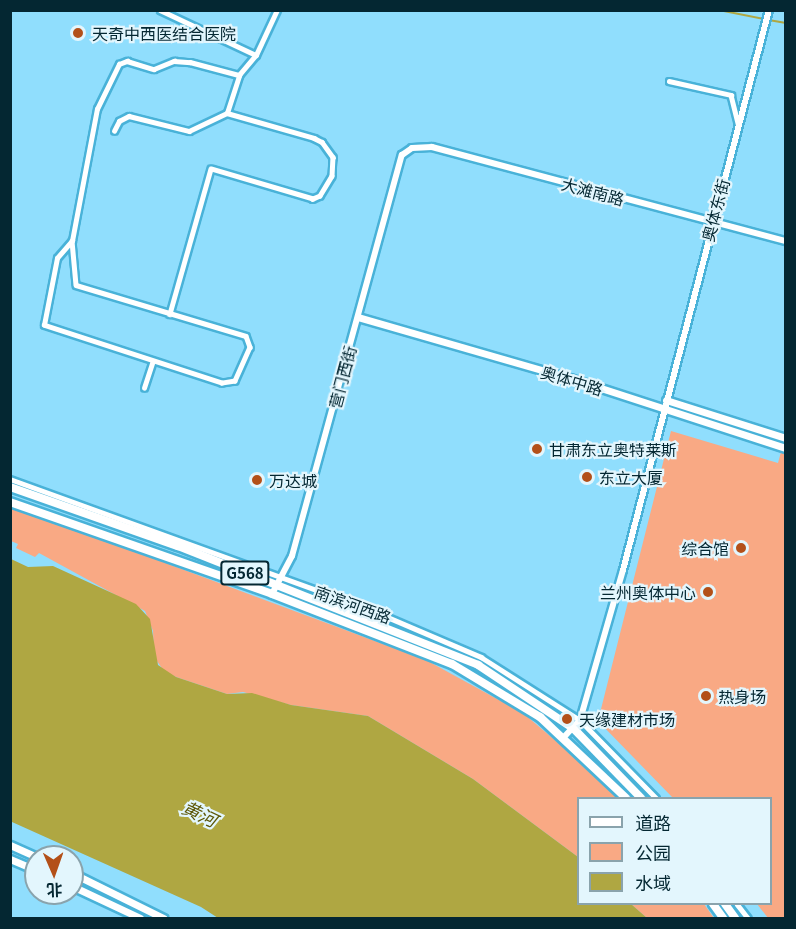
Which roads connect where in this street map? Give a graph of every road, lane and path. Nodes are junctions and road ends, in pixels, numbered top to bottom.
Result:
1 (160, 10) edge
2 (278, 10) edge
3 (768, 10) edge
4 (256, 55) junction
5 (239, 75) junction
6 (669, 81) dead end
7 (227, 113) junction
8 (738, 124) junction
9 (114, 131) dead end
10 (402, 155) joint
11 (711, 221) junction
12 (72, 241) junction
13 (786, 241) edge
14 (170, 314) junction
15 (358, 317) junction
16 (153, 361) junction
17 (144, 388) dead end
18 (666, 400) junction
19 (663, 409) junction
20 (786, 438) edge
21 (786, 448) edge
22 (10, 478) edge
23 (10, 488) edge
24 (10, 502) edge
25 (179, 544) junction
26 (173, 560) junction
27 (277, 581) junction
28 (272, 594) junction
29 (580, 720) junction
30 (574, 729) junction
31 (564, 737) junction
32 (625, 797) edge
33 (640, 797) edge
34 (655, 797) edge
35 (10, 845) edge
36 (24, 851) edge
37 (10, 859) edge
38 (24, 865) edge
39 (84, 879) edge
40 (84, 892) edge
41 (714, 905) edge
42 (726, 905) edge
43 (738, 905) edge
44 (140, 918) edge
45 (163, 918) edge
46 (723, 918) edge
47 (735, 918) edge
48 (748, 918) edge

1 - 4 street
2 - 4 street
3 - 8 street, 奥体东街
4 - 5 street
5 - 7 street
5 - 12 street
6 - 8 street
7 - 9 street
7 - 14 street
8 - 11 street, 奥体东街
10 - 11 street, 大滩南路
10 - 15 street, 营门西街
11 - 13 street, 大滩南路
11 - 18 street, 奥体东街
12 - 14 street
12 - 16 street
14 - 16 street
15 - 19 main road, 奥体中路
15 - 27 street, 营门西街
16 - 17 street
18 - 19 street, 奥体东街
18 - 20 main road
19 - 21 main road, 奥体中路
19 - 29 street, 奥体东街
22 - 25 street, 南滨河西路
23 - 25 highway, 南滨河西路 / G568
24 - 26 highway, 南滨河西路 / G568
25 - 26 street
25 - 27 highway, 南滨河西路 / G568
26 - 28 highway, 南滨河西路 / G568
27 - 28 street, 营门西街
27 - 29 street, 南滨河西路
27 - 30 highway, 南滨河西路 / G568
28 - 31 highway, 南滨河西路 / G568
29 - 30 street, 奥体东街
29 - 34 street, 南滨河西路
30 - 31 street, 奥体东街
30 - 33 highway, 南滨河西路 / G568
31 - 32 highway, 南滨河西路 / G568
35 - 36 main road
37 - 38 main road
39 - 45 main road
40 - 44 main road
41 - 46 highway
42 - 47 highway
43 - 48 street

